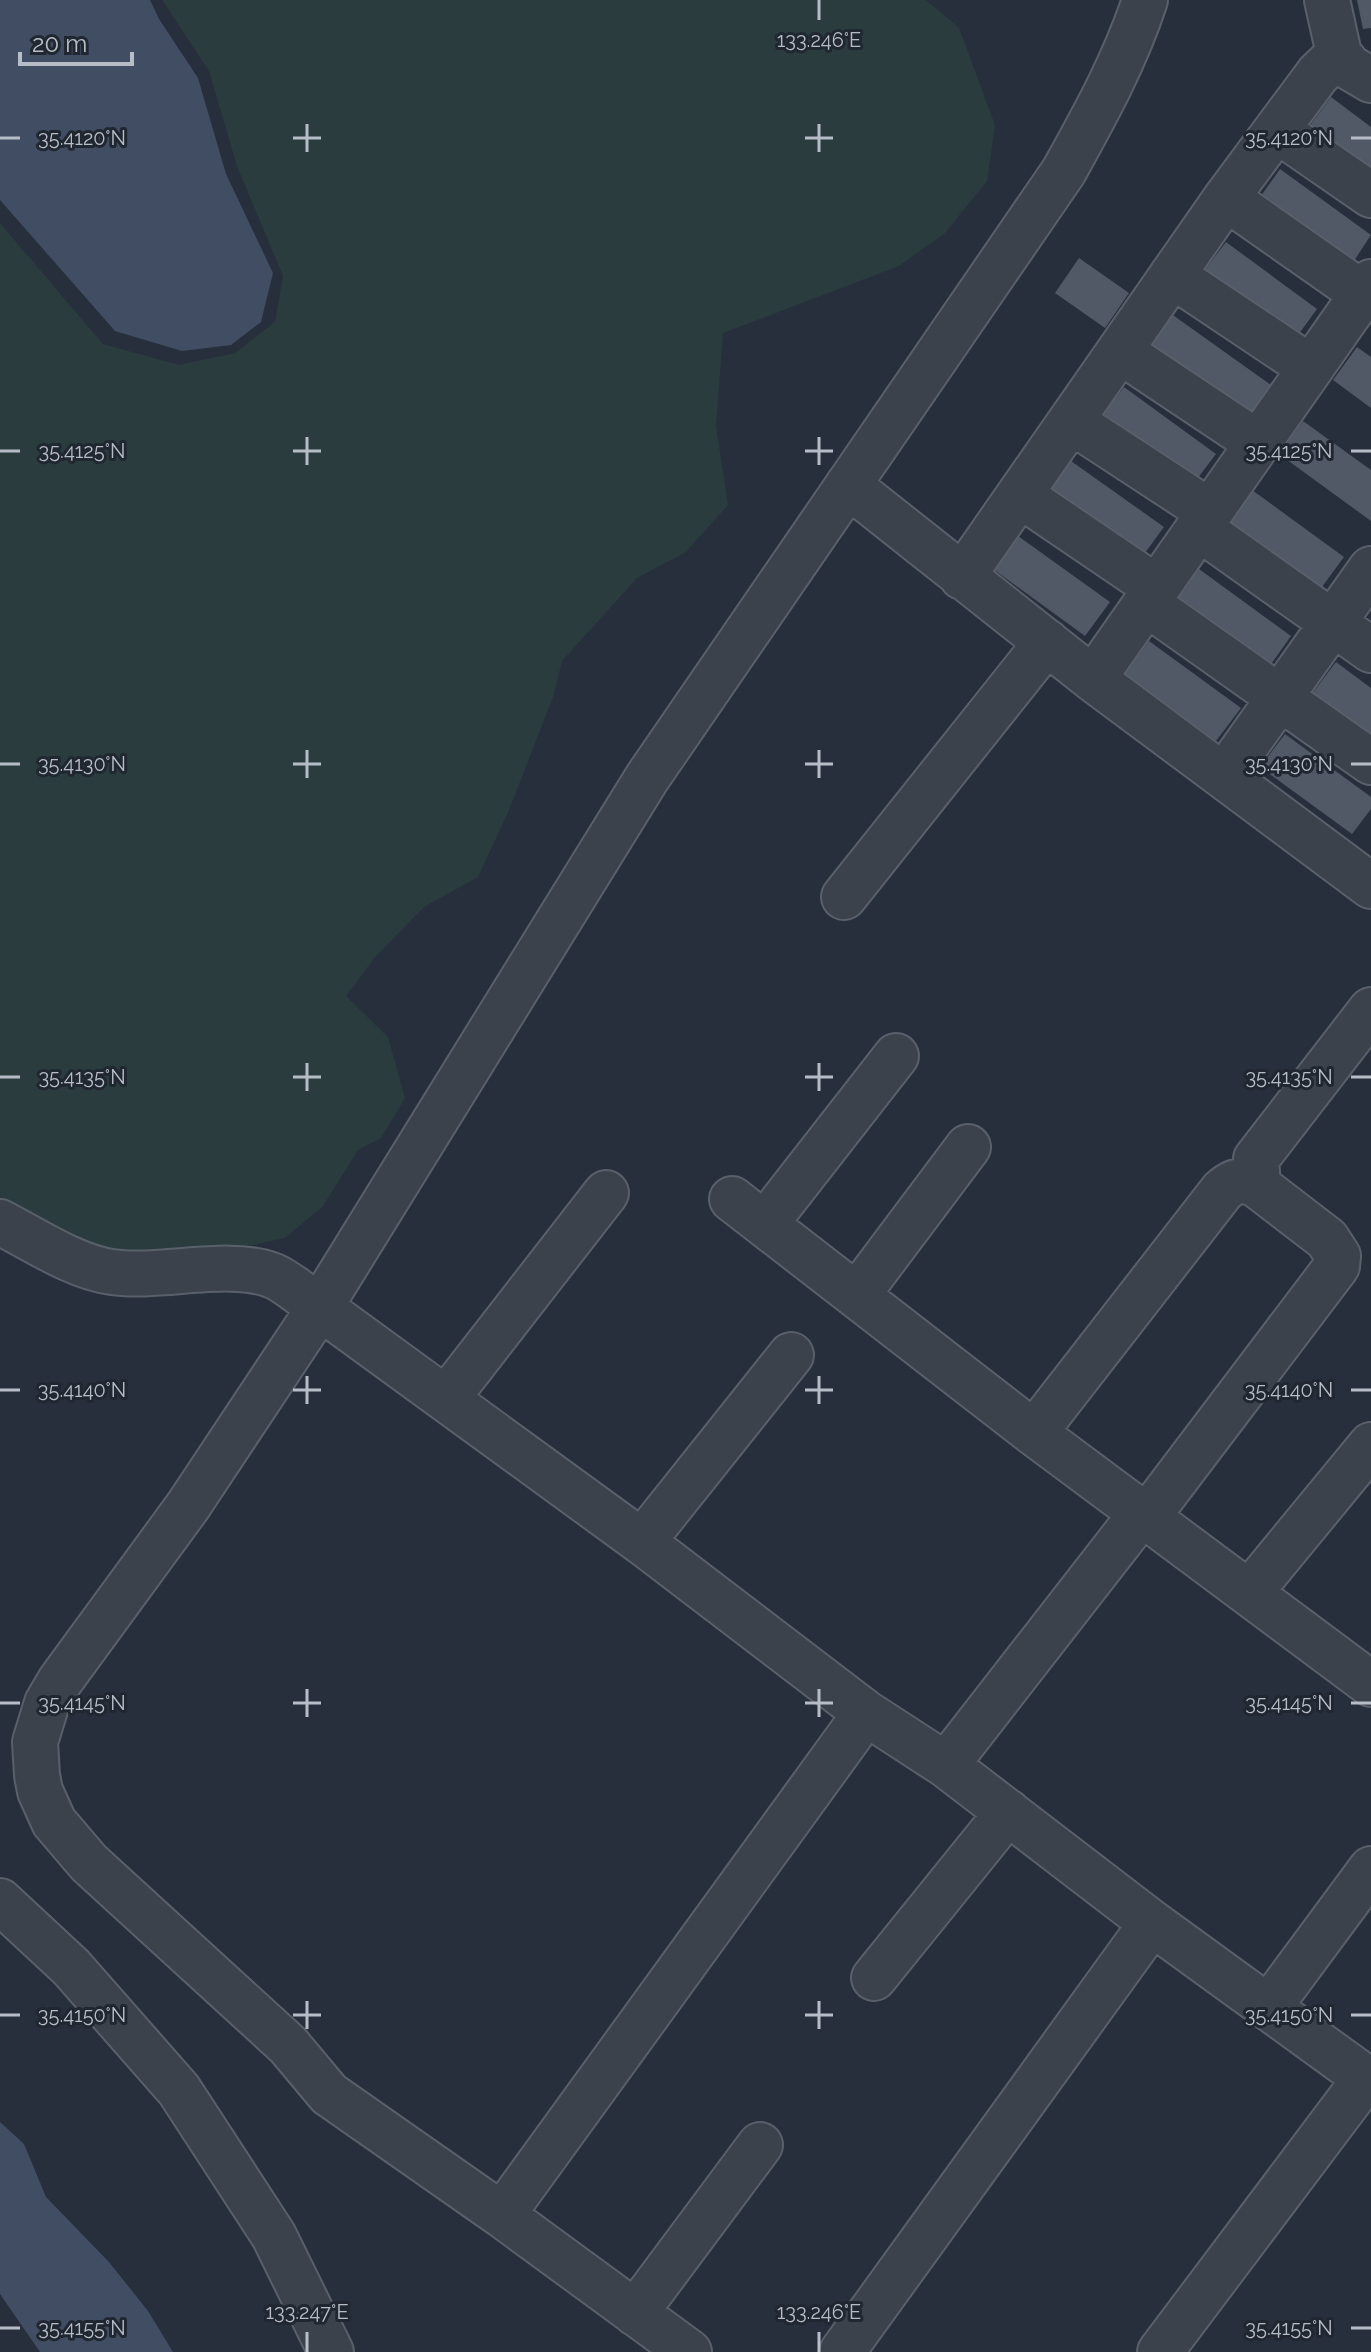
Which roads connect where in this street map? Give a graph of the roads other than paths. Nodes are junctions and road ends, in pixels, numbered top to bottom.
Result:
1 (1145, 0) edge
2 (1327, 0) edge
3 (1355, 67) edge
4 (1277, 130) junction
5 (1371, 195) edge
6 (1226, 198) junction
7 (1172, 275) junction
8 (1367, 288) edge
9 (1120, 351) junction
10 (1311, 368) junction
11 (1071, 421) junction
12 (1258, 443) junction
13 (848, 485) junction
14 (1020, 495) junction
15 (1204, 520) junction
16 (1371, 569) edge
17 (962, 577) junction
18 (1152, 596) junction
19 (1333, 623) junction
20 (1047, 642) junction
21 (1371, 650) edge
22 (1093, 679) junction
23 (1279, 698) junction
24 (1371, 762) edge
25 (1224, 776) junction
26 (1371, 886) edge
27 (844, 897) dead end
28 (1371, 1010) edge
29 (896, 1056) dead end
30 (968, 1147) dead end
31 (1258, 1186) junction
32 (606, 1193) dead end
33 (0, 1222) edge
34 (857, 1295) junction
35 (320, 1307) junction
36 (791, 1355) dead end
37 (446, 1399) junction
38 (1034, 1433) junction
39 (1365, 1467) edge
40 (1144, 1515) junction
41 (642, 1542) junction
42 (1250, 1592) junction
43 (1371, 1684) edge
44 (866, 1713) junction
45 (946, 1765) junction
46 (1008, 1812) junction
47 (1371, 1869) edge
48 (0, 1901) edge
49 (1152, 1923) junction
50 (874, 1978) dead end
51 (1269, 2007) junction
52 (1368, 2080) edge
53 (760, 2145) dead end
54 (502, 2215) junction
55 (635, 2313) junction
56 (331, 2352) edge
57 (689, 2352) edge
58 (842, 2352) edge
59 (1160, 2352) edge

1 - 13 street
2 - 3 street
3 - 4 street
4 - 5 street
4 - 6 street
6 - 7 street
6 - 8 street
7 - 9 street
7 - 10 street
8 - 10 street
9 - 11 street
9 - 12 street
10 - 12 street
11 - 14 street
11 - 15 street
12 - 15 street
13 - 17 street
13 - 35 street
14 - 17 street
14 - 18 street
15 - 18 street
15 - 19 street
16 - 19 street
17 - 20 street
18 - 22 street
18 - 23 street
19 - 21 street
19 - 23 street
20 - 22 street
20 - 27 street
22 - 25 street
23 - 24 street
23 - 25 street
25 - 26 street
28 - 31 street
29 - 34 street
30 - 34 street
31 - 38 street
31 - 40 street
32 - 37 street
33 - 35 street
34 - 38 street
35 - 37 street
35 - 54 street
36 - 41 street
37 - 41 street
38 - 40 street
39 - 42 street
40 - 42 street
40 - 45 street
41 - 44 street
42 - 43 street
44 - 45 street
44 - 54 street
45 - 46 street
46 - 49 street
46 - 50 street
47 - 51 street
48 - 56 street
49 - 51 street
49 - 58 street
51 - 52 street
52 - 59 street
53 - 55 street
54 - 55 street
55 - 57 street

